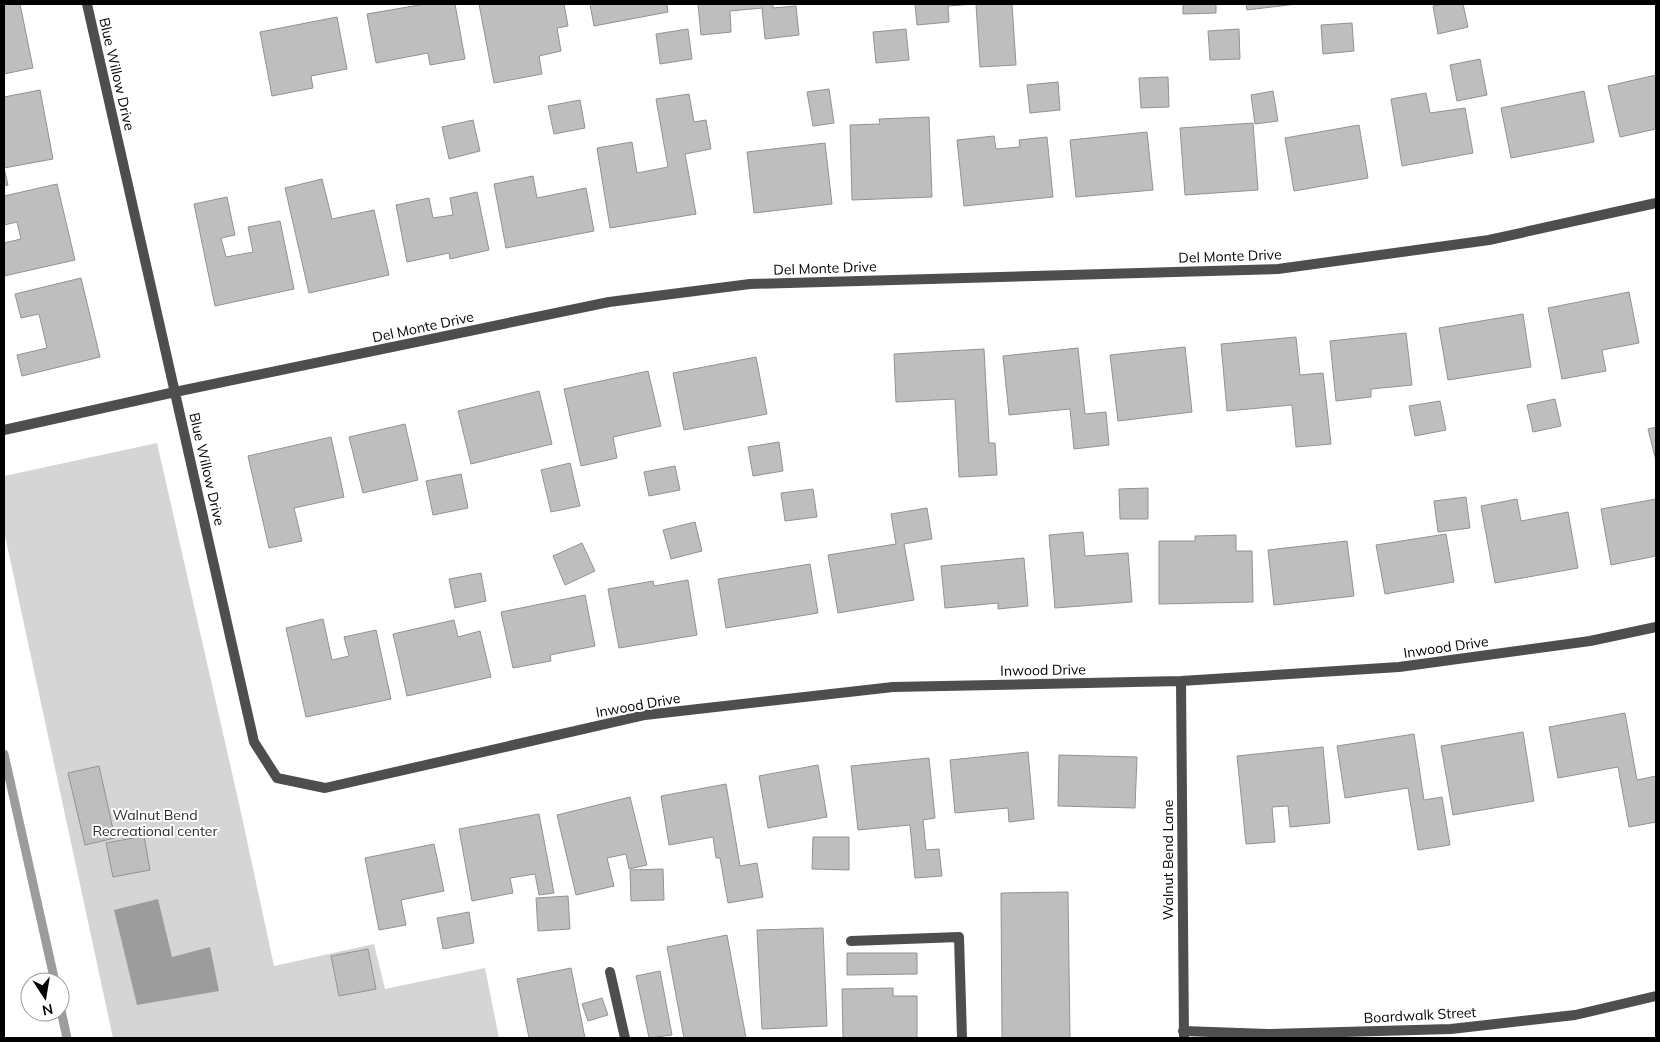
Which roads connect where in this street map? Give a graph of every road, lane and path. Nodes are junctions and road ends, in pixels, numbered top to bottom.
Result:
1 (87, 4) edge
2 (1656, 203) edge
3 (175, 392) junction
4 (4, 430) edge
5 (1656, 626) edge
6 (1181, 681) junction
7 (434, 763) joint
8 (851, 941) dead end
9 (610, 972) dead end
10 (1656, 996) edge
11 (1184, 1035) edge
12 (625, 1038) edge
13 (962, 1038) edge

1 - 3 street, Blue Willow Drive
2 - 3 street, Del Monte Drive
3 - 4 street, Del Monte Drive
3 - 7 street, Blue Willow Drive
5 - 6 street, Inwood Drive
6 - 7 street, Inwood Drive
6 - 11 street, Walnut Bend Lane
8 - 13 street
9 - 12 street
10 - 11 street, Boardwalk Street

